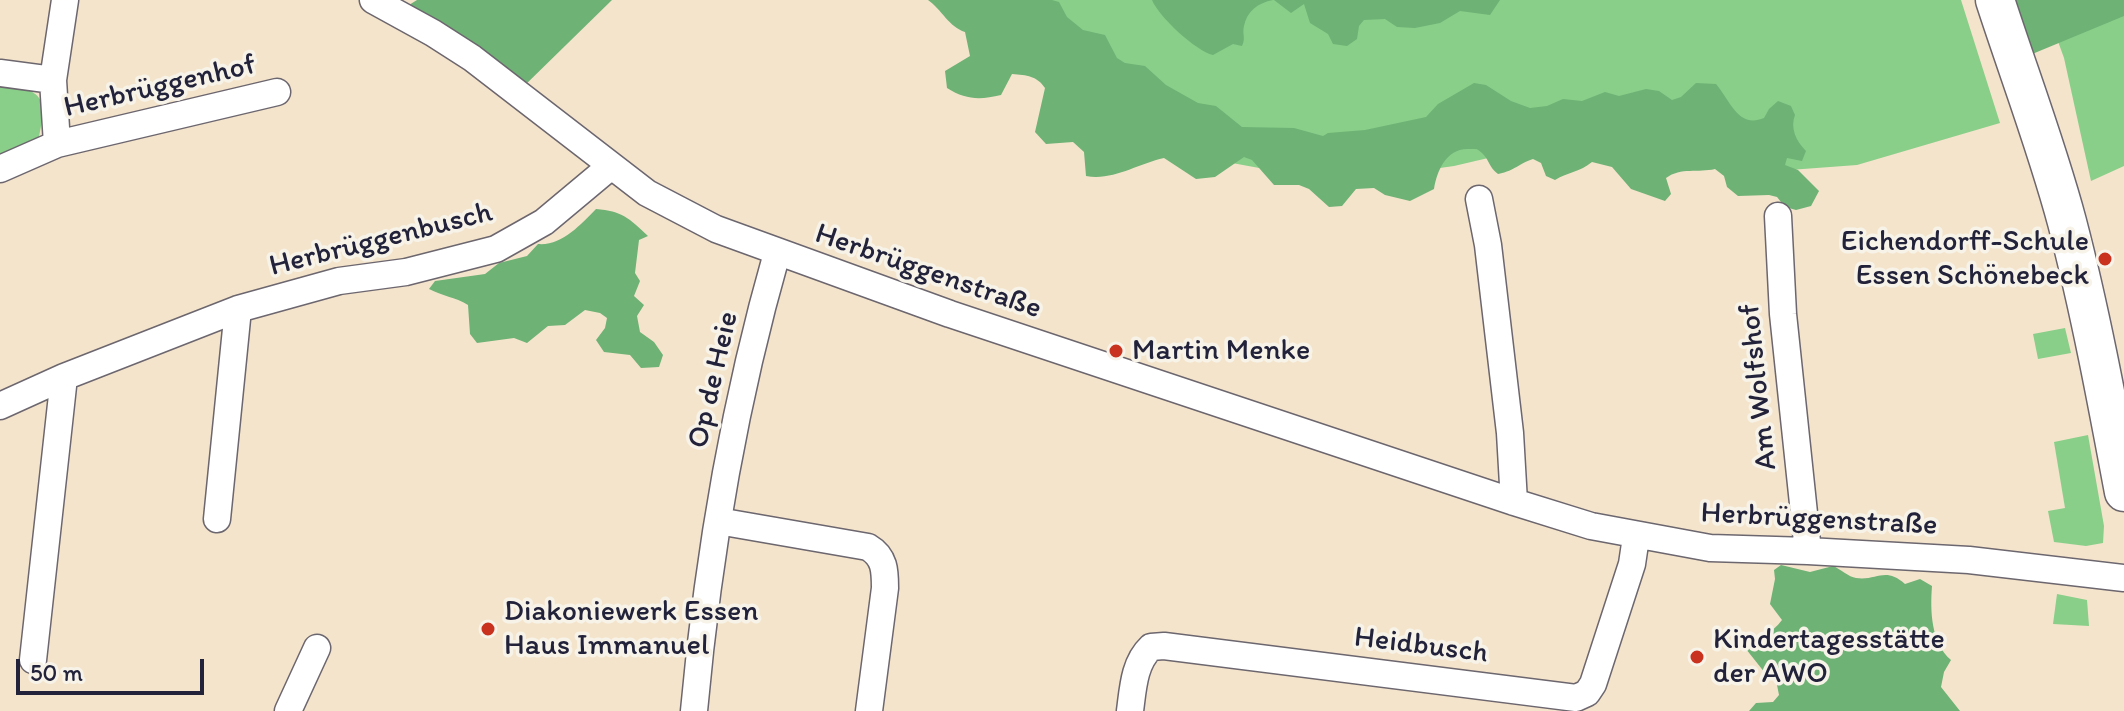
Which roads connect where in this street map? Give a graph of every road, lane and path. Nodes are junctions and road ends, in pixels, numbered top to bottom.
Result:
1 (65, 0) edge
2 (373, 0) edge
3 (1995, 0) edge
4 (0, 73) edge
5 (53, 80) junction
6 (277, 92) dead end
7 (57, 144) junction
8 (611, 166) junction
9 (0, 169) edge
10 (1479, 199) dead end
11 (1778, 216) dead end
12 (777, 253) junction
13 (238, 309) junction
14 (64, 377) junction
15 (0, 406) edge
16 (2124, 492) edge
17 (1514, 502) junction
18 (217, 519) dead end
19 (718, 521) junction
20 (1636, 537) junction
21 (1808, 551) junction
22 (2124, 578) edge
23 (317, 648) dead end
24 (33, 660) dead end
25 (288, 711) edge
26 (694, 711) edge
27 (869, 711) edge
28 (1130, 711) edge

1 - 5 street, Herbrüggenhof
2 - 8 street, Herbrüggenstraße
3 - 16 street
4 - 5 street, Herbrüggenhof
5 - 7 street, Herbrüggenhof
6 - 7 street, Herbrüggenhof
7 - 9 street, Herbrüggenhof
8 - 12 street, Herbrüggenstraße
8 - 13 street, Herbrüggenbusch
10 - 17 street
11 - 21 street, Am Wolfshof
12 - 17 street, Herbrüggenstraße
12 - 19 street, Op de Heie
13 - 14 street, Herbrüggenbusch
13 - 18 street, Herbrüggenbusch
14 - 15 street, Herbrüggenbusch
14 - 24 street
17 - 20 street, Herbrüggenstraße
19 - 26 street, Op de Heie
19 - 27 street
20 - 21 street, Herbrüggenstraße
20 - 28 street, Heidbusch
21 - 22 street, Herbrüggenstraße
23 - 25 street

